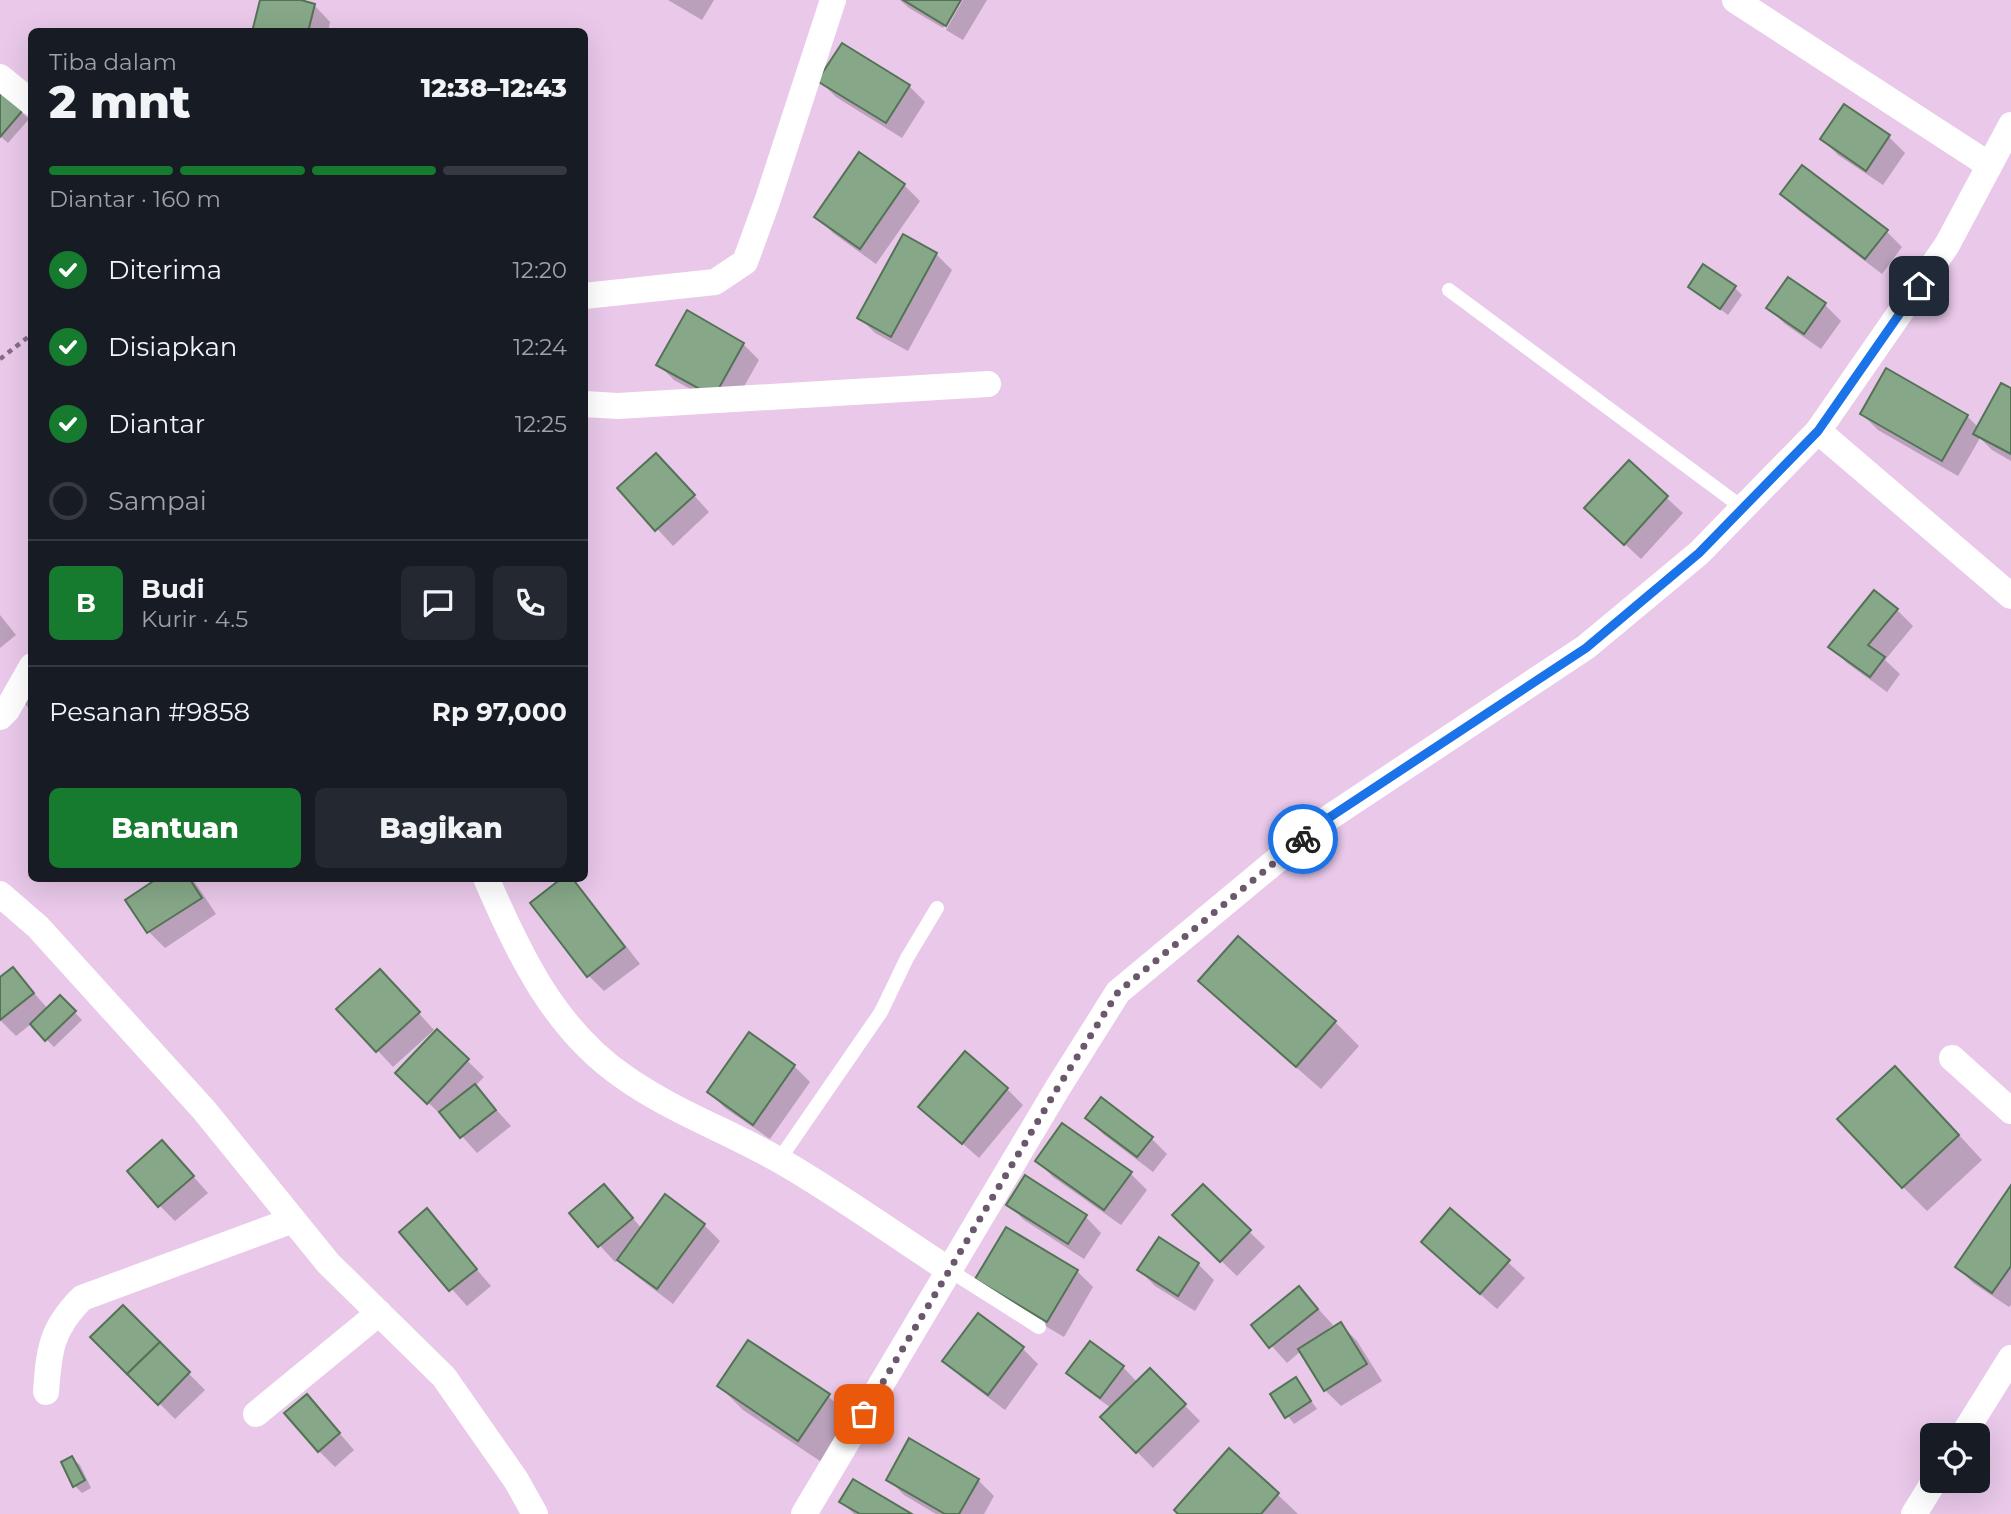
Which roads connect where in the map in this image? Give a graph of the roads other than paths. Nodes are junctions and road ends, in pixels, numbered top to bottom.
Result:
1 (833, 0) edge
2 (1735, 0) edge
3 (0, 77) edge
4 (28, 100) edge
5 (2011, 125) edge
6 (1989, 165) junction
7 (1449, 290) dead end
8 (588, 296) edge
9 (988, 384) dead end
10 (588, 404) edge
11 (1818, 431) junction
12 (1743, 508) junction
13 (2011, 596) edge
14 (28, 673) edge
15 (0, 717) edge
16 (488, 882) edge
17 (0, 894) edge
18 (937, 908) dead end
19 (1952, 1058) dead end
20 (2011, 1111) edge
21 (779, 1160) junction
22 (293, 1220) junction
23 (949, 1270) junction
24 (379, 1313) junction
25 (1039, 1327) dead end
26 (2011, 1358) edge
27 (46, 1392) dead end
28 (256, 1414) dead end
29 (1970, 1423) edge
30 (1927, 1493) edge
31 (808, 1512) edge
32 (534, 1514) edge
33 (1914, 1514) edge

1 - 8 street
2 - 6 street
3 - 4 street
5 - 6 street
6 - 11 street
7 - 12 lane
9 - 10 street
11 - 12 street
11 - 13 street
12 - 23 street
14 - 15 street
16 - 21 street
17 - 22 street
18 - 21 lane
19 - 20 street
21 - 23 street
22 - 24 street
22 - 27 street
23 - 25 lane
23 - 31 street
24 - 28 street
24 - 32 street
26 - 29 street
30 - 33 street

